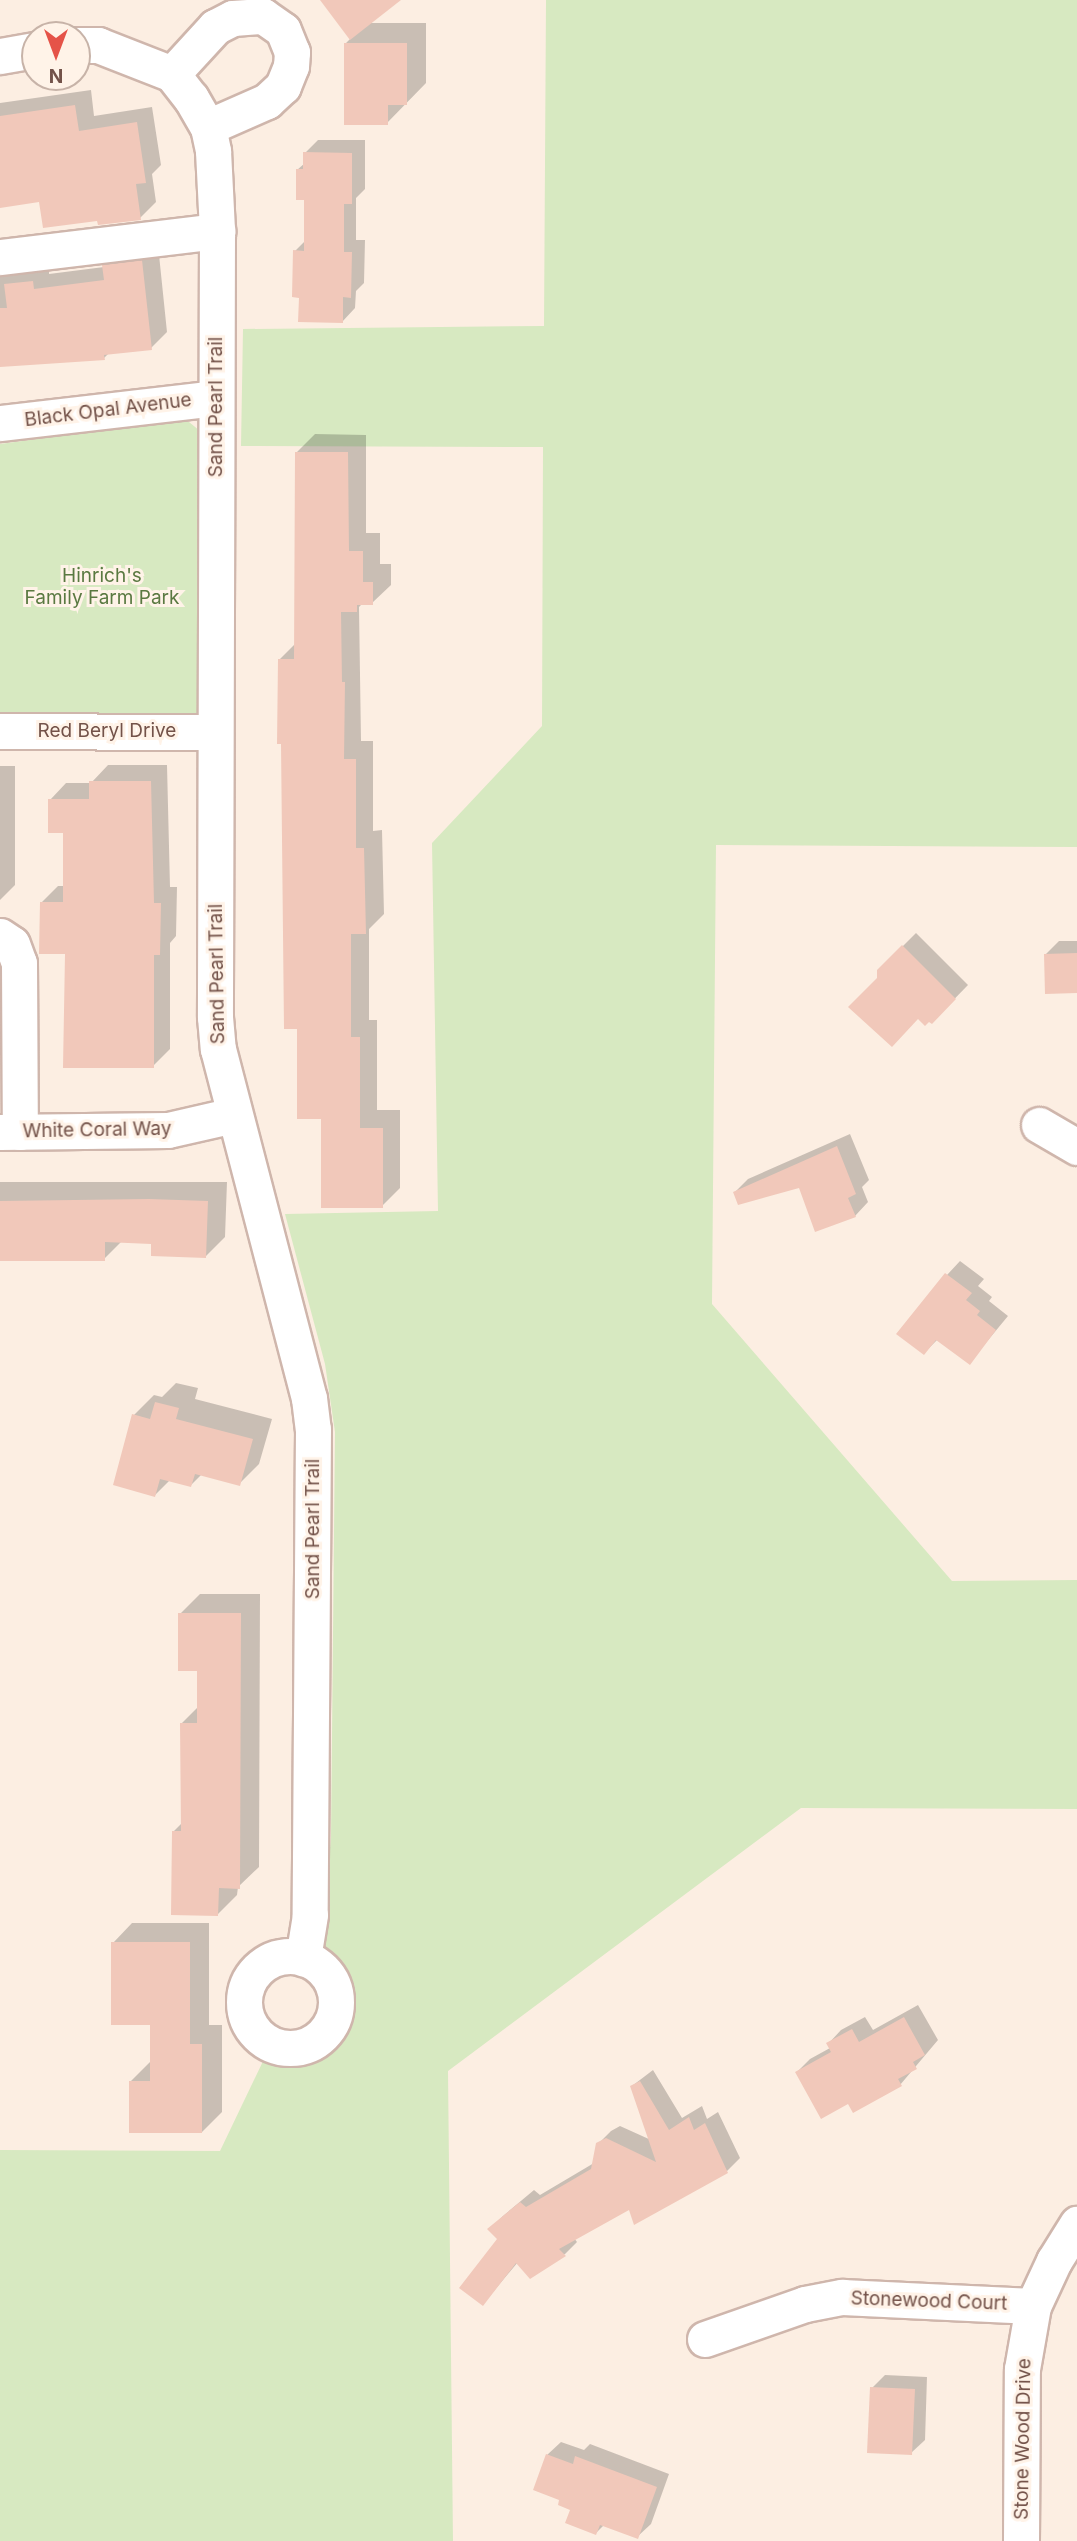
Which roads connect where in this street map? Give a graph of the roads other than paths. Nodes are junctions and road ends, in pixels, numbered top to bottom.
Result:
1 (91, 44) edge
2 (21, 53) edge
3 (0, 57) edge
4 (172, 74) junction
5 (208, 127) junction
6 (217, 231) junction
7 (0, 257) edge
8 (215, 398) junction
9 (0, 423) edge
10 (0, 731) edge
11 (215, 732) junction
12 (0, 936) edge
13 (234, 1115) junction
14 (1040, 1125) dead end
15 (10, 1132) edge
16 (1077, 1147) edge
17 (303, 1958) dead end
18 (1077, 2224) edge
19 (1033, 2306) junction
20 (705, 2339) dead end
21 (1021, 2541) edge

1 - 4 street
2 - 3 street
4 - 5 street, Sand Pearl Trail
4 - 5 street
5 - 6 street, Sand Pearl Trail
6 - 7 street
6 - 8 street, Sand Pearl Trail
8 - 9 street, Black Opal Avenue
8 - 11 street, Sand Pearl Trail
10 - 11 street, Red Beryl Drive
11 - 13 street, Sand Pearl Trail
12 - 15 street
13 - 15 street, White Coral Way
13 - 17 street, Sand Pearl Trail
14 - 16 street
18 - 19 street, Stone Wood Drive
19 - 20 street, Stonewood Court
19 - 21 street, Stone Wood Drive

